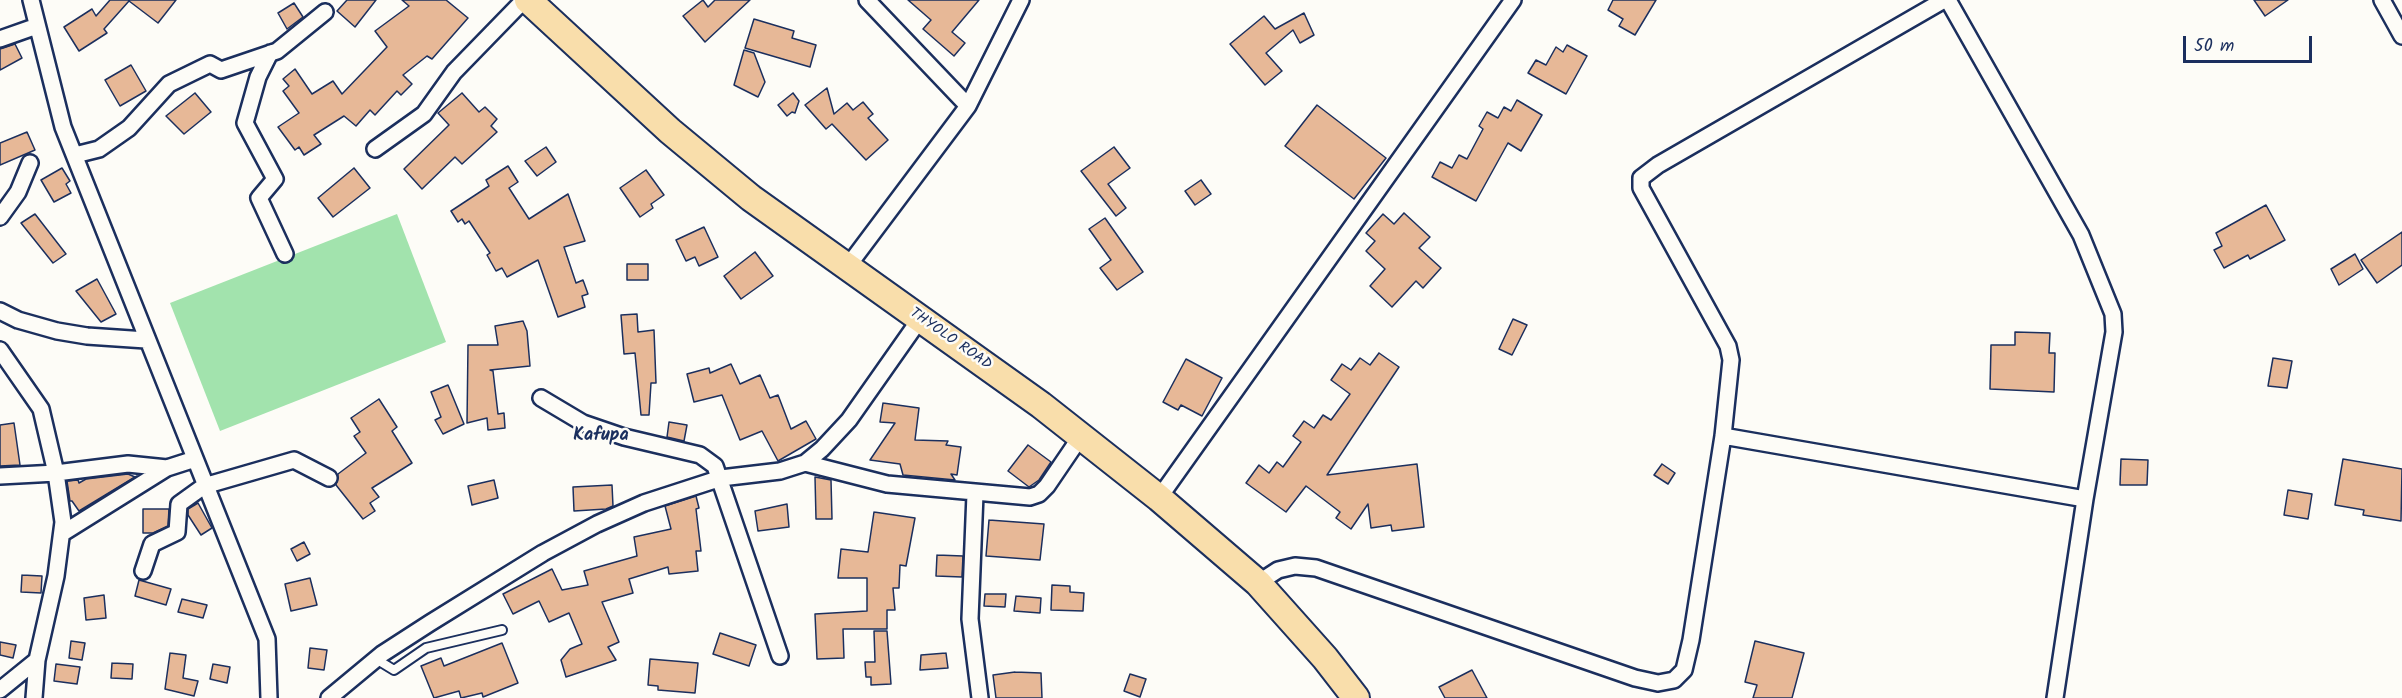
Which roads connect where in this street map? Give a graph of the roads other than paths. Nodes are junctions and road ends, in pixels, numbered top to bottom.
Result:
1 (31, 0) edge
2 (526, 0) edge
3 (867, 0) edge
4 (1021, 0) edge
5 (1513, 0) edge
6 (1946, 0) edge
7 (2382, 0) edge
8 (325, 12) dead end
9 (37, 26) junction
10 (2402, 36) edge
11 (0, 39) edge
12 (270, 53) junction
13 (968, 106) junction
14 (375, 149) dead end
15 (75, 155) junction
16 (30, 163) dead end
17 (0, 217) edge
18 (285, 254) dead end
19 (848, 266) junction
20 (0, 311) edge
21 (920, 319) junction
22 (146, 340) junction
23 (0, 350) edge
24 (541, 398) dead end
25 (1081, 436) junction
26 (1723, 436) junction
27 (195, 459) junction
28 (805, 464) junction
29 (167, 468) junction
30 (56, 473) junction
31 (0, 476) edge
32 (330, 478) dead end
33 (721, 478) junction
34 (204, 486) junction
35 (975, 494) junction
36 (1159, 498) junction
37 (2085, 499) junction
38 (63, 533) junction
39 (143, 571) dead end
40 (1258, 583) junction
41 (502, 630) dead end
42 (780, 656) dead end
43 (376, 659) junction
44 (37, 660) junction
45 (0, 690) edge
46 (34, 698) edge
47 (269, 698) edge
48 (329, 698) edge
49 (980, 698) edge
50 (1356, 698) edge
51 (2055, 698) edge

1 - 9 street
2 - 14 street
2 - 19 highway, THYOLO ROAD
3 - 13 street
4 - 13 street
5 - 36 street
6 - 26 street
6 - 37 street
7 - 10 street
8 - 12 street
9 - 11 street
9 - 15 street
12 - 15 street
12 - 18 street
13 - 19 street
15 - 22 street
16 - 17 street
19 - 21 highway, THYOLO ROAD
20 - 22 street
21 - 25 highway, THYOLO ROAD
21 - 28 street
22 - 27 street
23 - 30 street
24 - 33 street
25 - 35 street
25 - 36 highway, THYOLO ROAD
26 - 37 street
26 - 40 street
27 - 29 street
27 - 34 street
28 - 33 street
28 - 35 street
29 - 30 street
29 - 38 street
30 - 31 street
30 - 38 street
32 - 34 street
33 - 42 street
33 - 43 street
34 - 39 street
34 - 47 street
35 - 49 street
36 - 40 highway, THYOLO ROAD
37 - 51 street
38 - 44 street
40 - 50 highway, THYOLO ROAD
41 - 43 lane
43 - 48 street
44 - 45 street
44 - 46 street

